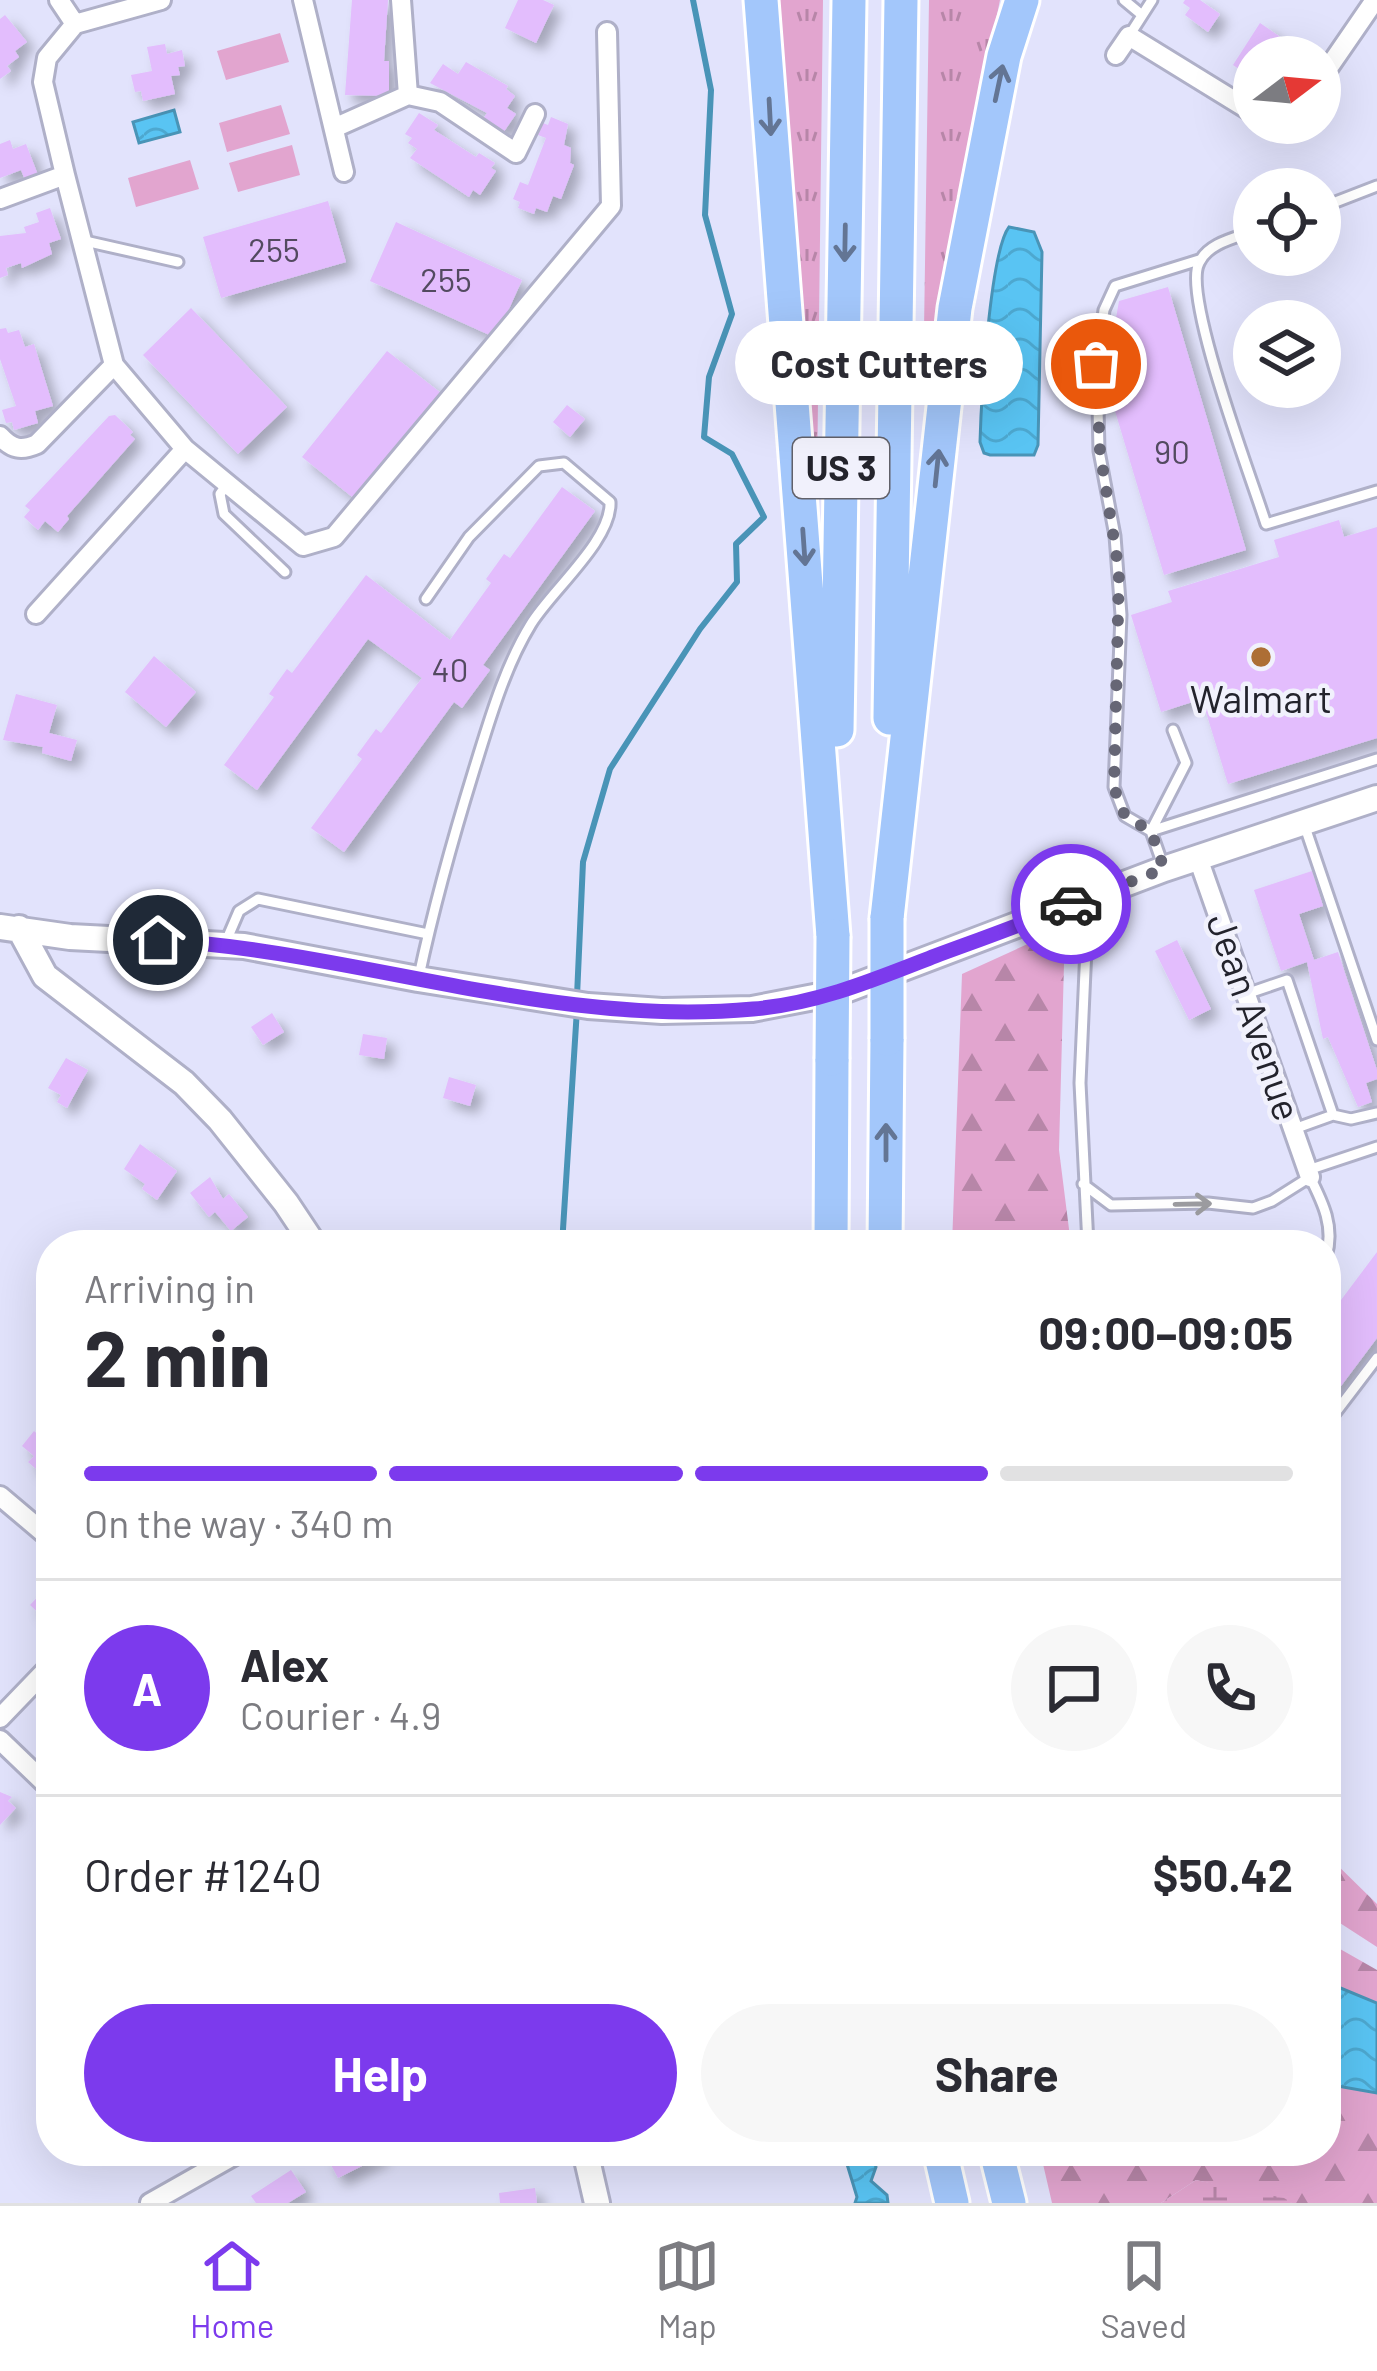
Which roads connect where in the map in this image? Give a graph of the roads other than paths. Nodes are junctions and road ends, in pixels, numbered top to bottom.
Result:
1 (59, 0) edge
2 (161, 0) edge
3 (303, 0) edge
4 (401, 0) edge
5 (761, 0) edge
6 (849, 0) edge
7 (902, 0) edge
8 (1022, 0) edge
9 (1124, 0) edge
10 (1152, 0) edge
11 (1374, 6) edge
12 (1142, 15) junction
13 (75, 24) junction
14 (608, 32) dead end
15 (1129, 36) junction
16 (1341, 51) edge
17 (1116, 55) dead end
18 (407, 95) junction
19 (1233, 100) edge
20 (535, 114) dead end
21 (334, 128) junction
22 (344, 172) dead end
23 (65, 175) junction
24 (1377, 186) edge
25 (0, 200) edge
26 (1341, 200) edge
27 (1233, 239) edge
28 (80, 240) junction
29 (1199, 260) junction
30 (178, 262) dead end
31 (114, 365) junction
32 (0, 436) edge
33 (185, 449) junction
34 (227, 483) junction
35 (1377, 491) edge
36 (284, 572) dead end
37 (426, 599) dead end
38 (36, 614) dead end
39 (1174, 730) dead end
40 (1377, 759) edge
41 (1377, 798) edge
42 (1303, 822) junction
43 (1151, 831) junction
44 (1198, 858) junction
45 (1164, 869) junction
46 (1088, 897) junction
47 (887, 918) junction
48 (10, 928) edge
49 (428, 934) junction
50 (833, 936) junction
51 (225, 944) junction
52 (418, 980) junction
53 (1246, 994) junction
54 (1377, 1040) edge
55 (1377, 1113) edge
56 (1333, 1115) junction
57 (1294, 1129) junction
58 (1377, 1147) edge
59 (1309, 1173) junction
60 (1082, 1184) junction
61 (303, 1230) edge
62 (831, 1230) edge
63 (885, 1230) edge
64 (1087, 1230) edge
65 (1330, 1230) edge
66 (1377, 1358) edge
67 (1341, 1405) edge
68 (0, 1496) edge
69 (36, 1526) edge
70 (36, 1681) edge
71 (0, 1718) edge
72 (0, 1740) edge
73 (36, 1775) edge
74 (215, 2166) edge
75 (588, 2166) edge
76 (943, 2166) edge
77 (1000, 2166) edge
78 (149, 2203) edge
79 (597, 2203) edge
80 (952, 2203) edge
81 (1009, 2203) edge

1 - 13 street
2 - 13 street
3 - 21 street
4 - 18 street
5 -> 50 highway
6 -> 50 highway, US 3
7 - 47 highway, US 3
47 -> 8 highway
9 - 12 lane
10 - 12 lane
11 - 16 street
12 - 15 lane
13 - 23 street
14 - 34 street
15 - 17 street
15 - 19 street
18 - 20 street
18 - 21 street
21 - 22 street
23 - 25 street
23 - 28 street
24 - 26 lane
27 - 29 lane
28 - 30 lane
28 - 31 street
29 - 35 lane
29 - 43 lane
31 - 32 street
31 - 33 street
33 - 34 street
33 - 38 street
34 - 36 lane
37 - 49 lane
39 - 43 lane
40 - 43 lane
41 - 42 street
42 - 44 street
42 - 54 lane
43 - 45 lane
44 - 45 street
44 - 53 street, Jean Avenue
45 - 46 street
46 - 52 street
46 - 60 lane
63 -> 47 highway, US 3, bridge
48 - 51 street
48 - 61 street
49 - 51 lane
49 - 52 lane
50 - 62 highway, US 3, bridge
51 - 52 street
53 - 56 lane
53 - 57 street, Jean Avenue
55 - 56 lane
56 - 57 lane
57 - 59 street, Jean Avenue
58 - 59 lane
60 -> 59 lane
59 - 65 lane
60 - 64 lane
66 - 67 lane
68 - 69 street
70 - 71 street
72 - 73 street
74 - 78 street
75 - 79 street
76 - 80 highway
77 - 81 highway

